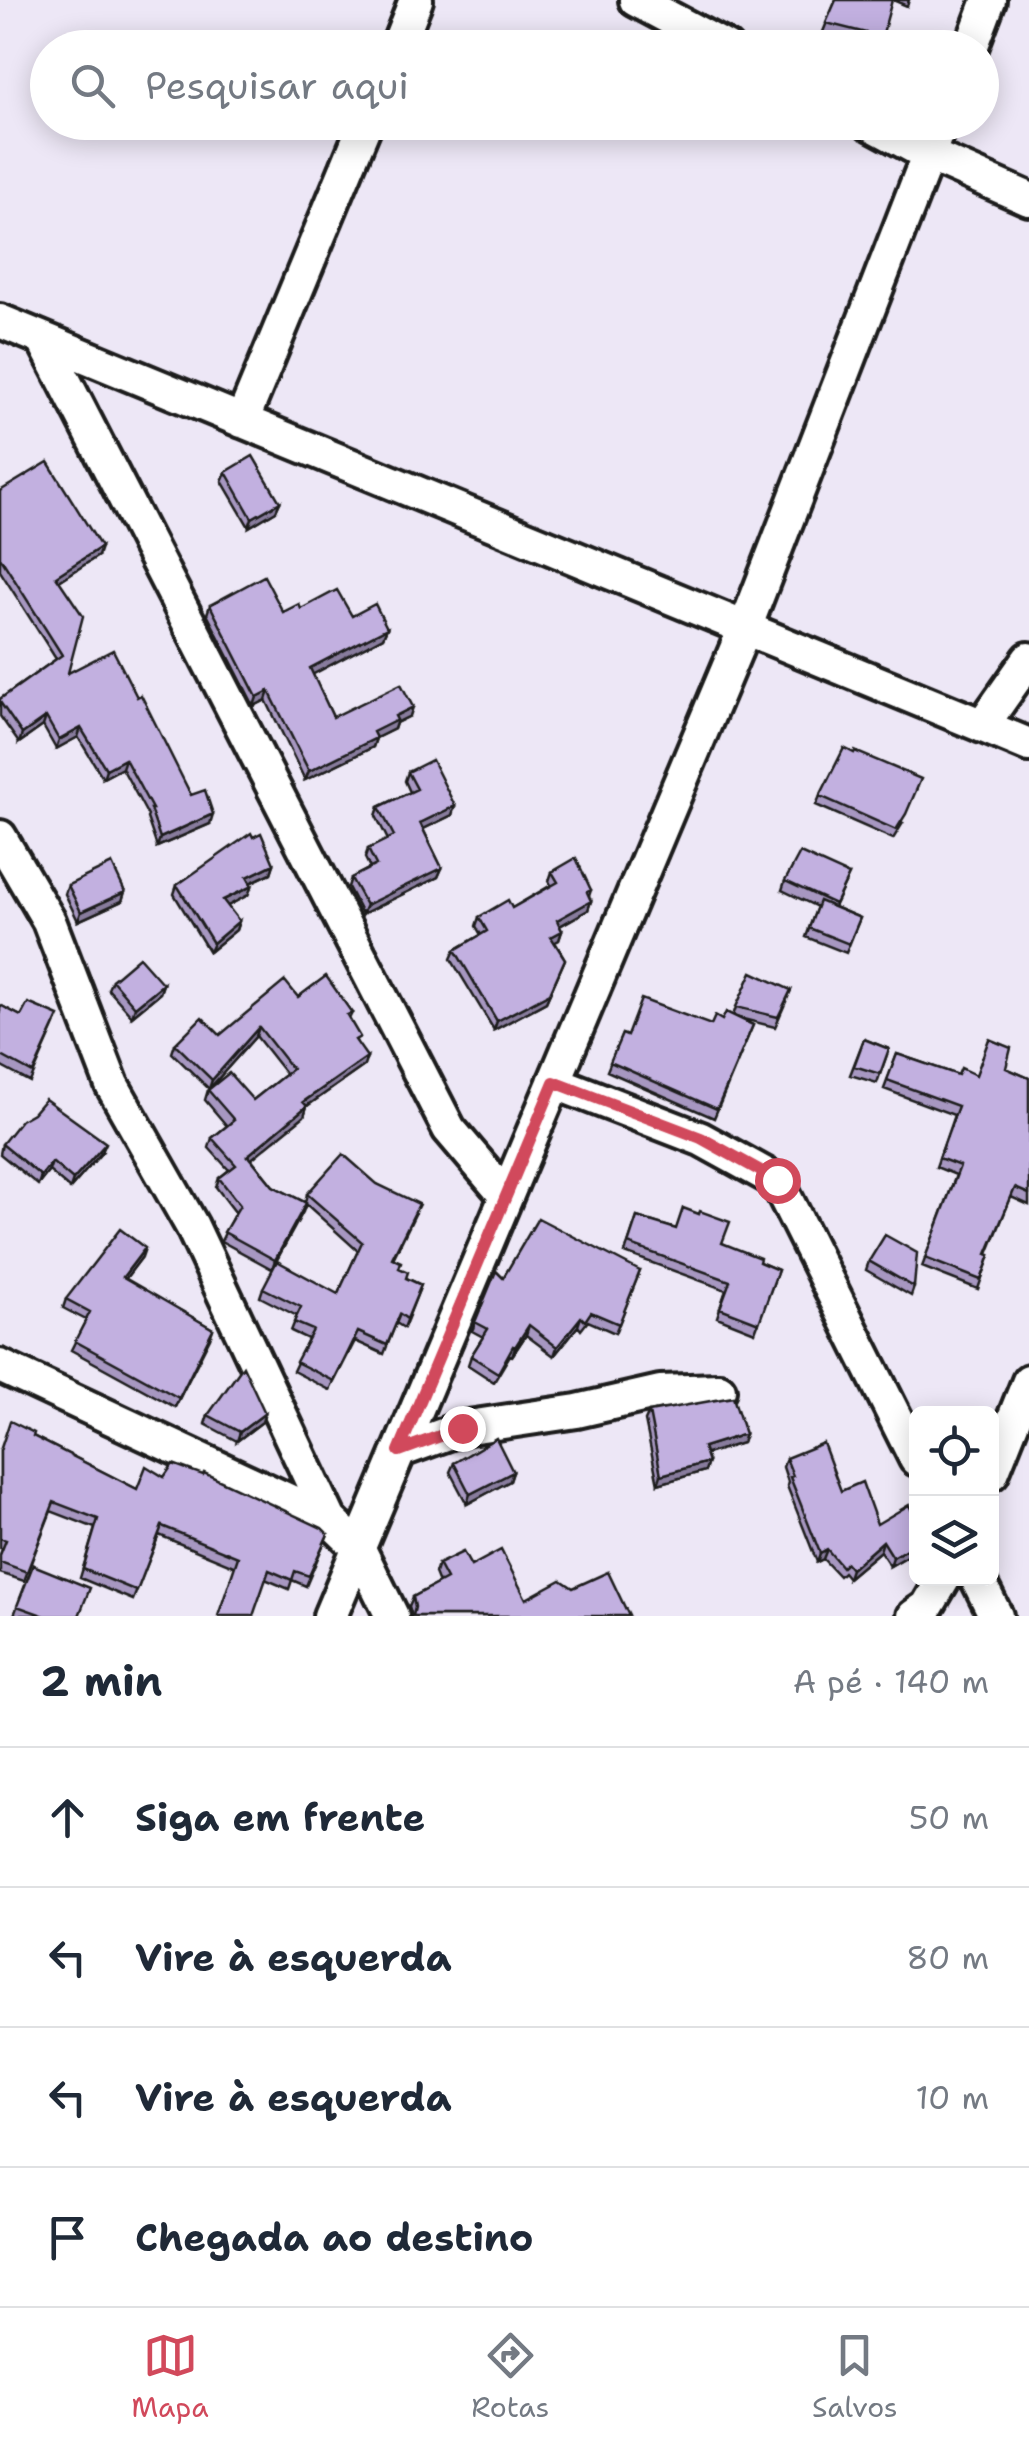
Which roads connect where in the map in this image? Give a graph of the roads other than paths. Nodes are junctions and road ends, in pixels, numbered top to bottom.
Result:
1 (416, 0) edge
2 (636, 0) edge
3 (989, 0) edge
4 (691, 13) edge
5 (404, 30) edge
6 (977, 30) edge
7 (359, 140) edge
8 (902, 140) edge
9 (935, 140) edge
10 (929, 154) junction
11 (1029, 199) edge
12 (2, 328) edge
13 (44, 340) junction
14 (242, 421) junction
15 (744, 628) junction
16 (1029, 659) edge
17 (982, 726) junction
18 (1029, 746) edge
19 (0, 837) edge
20 (554, 1082) junction
21 (506, 1196) junction
22 (0, 1366) edge
23 (1029, 1380) edge
24 (719, 1390) dead end
25 (909, 1445) edge
26 (399, 1451) junction
27 (999, 1455) edge
28 (330, 1520) junction
29 (358, 1546) junction
30 (940, 1586) edge
31 (980, 1586) edge
32 (330, 1616) edge
33 (392, 1616) edge
34 (914, 1616) edge
35 (996, 1616) edge

1 - 5 street
2 - 4 street
3 - 6 street
7 - 14 street
8 - 10 street
9 - 10 street
10 - 11 street
10 - 15 street
12 - 13 street
13 - 14 street
13 - 21 street
14 - 15 street
15 - 17 street
15 - 20 street
16 - 17 street
17 - 18 street
19 - 28 street
20 - 21 street
20 - 25 street
21 - 26 street
22 - 28 street
23 - 27 street
24 - 26 street
26 - 29 street
28 - 29 street
29 - 32 street
29 - 33 street
30 - 34 street
31 - 35 street

